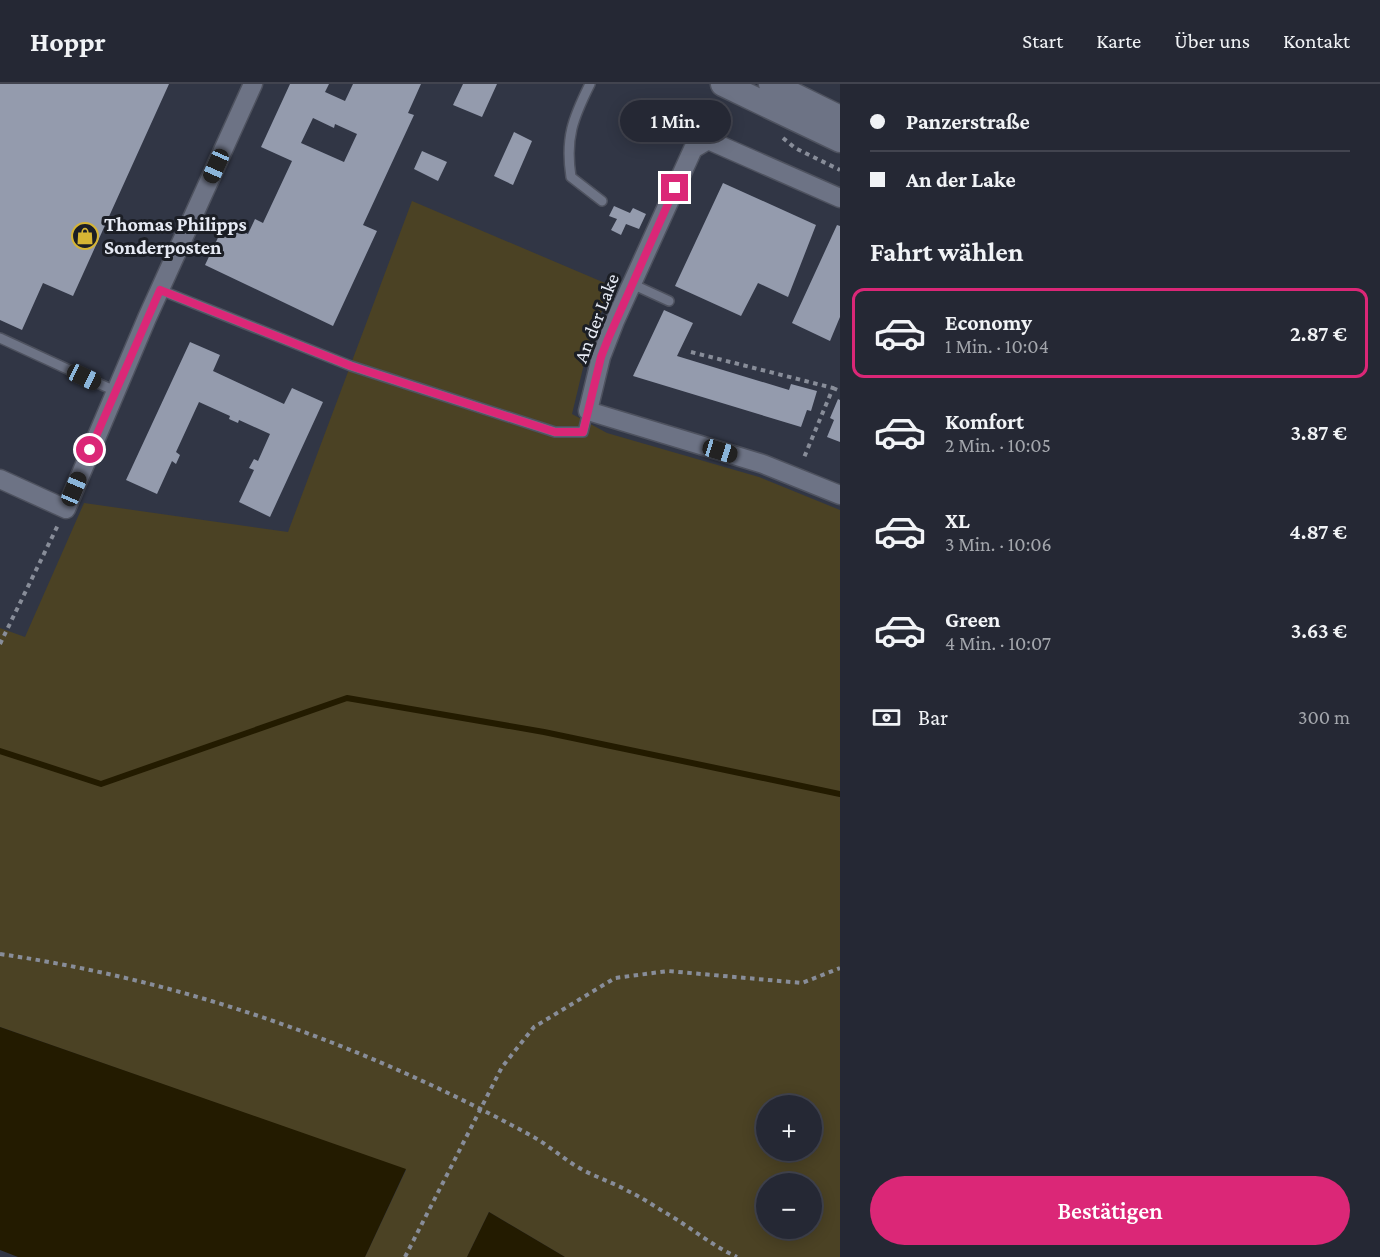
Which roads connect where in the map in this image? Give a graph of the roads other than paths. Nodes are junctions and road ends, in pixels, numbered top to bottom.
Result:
1 (253, 84) edge
2 (590, 84) edge
3 (723, 84) edge
4 (786, 94) edge
5 (840, 118) edge
6 (840, 140) edge
7 (840, 198) edge
8 (602, 201) dead end
9 (632, 284) junction
10 (160, 290) junction
11 (669, 301) dead end
12 (0, 338) edge
13 (115, 391) junction
14 (588, 411) junction
15 (0, 479) edge
16 (840, 495) edge

1 - 10 street
2 - 8 lane
3 - 4 main road
4 - 5 main road
4 - 6 main road
7 - 9 street, An der Lake
9 - 11 lane
9 - 14 street, An der Lake
10 - 13 street
10 - 14 lane
12 - 13 lane
13 - 15 street
14 - 16 street

